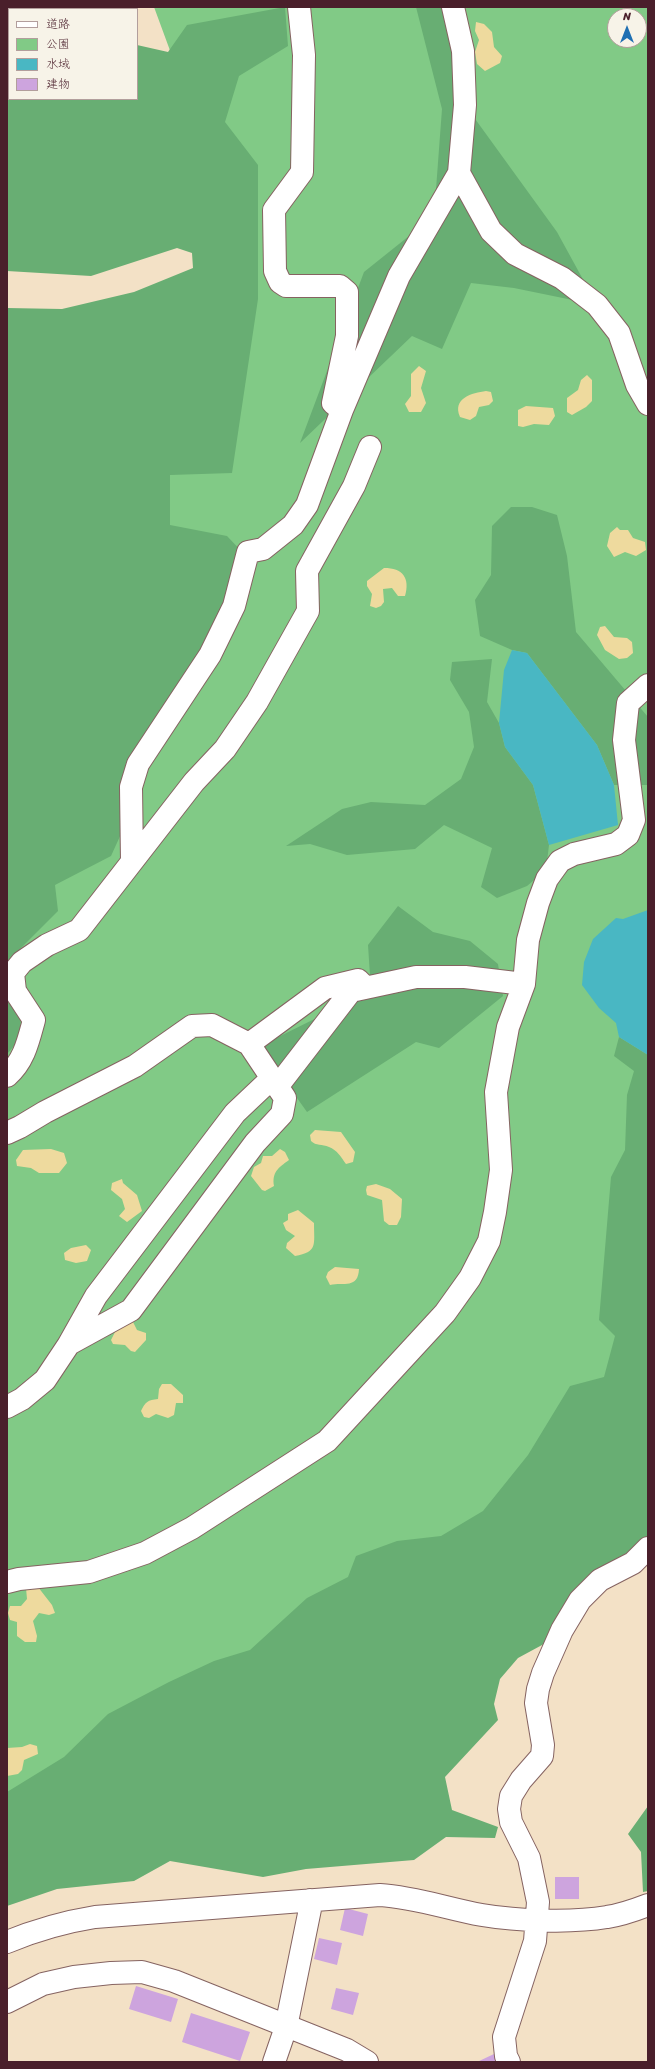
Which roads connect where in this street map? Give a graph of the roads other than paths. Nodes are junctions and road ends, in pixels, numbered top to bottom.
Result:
1 (299, 7) edge
2 (454, 7) edge
3 (465, 7) edge
4 (463, 51) junction
5 (459, 173) junction
6 (619, 333) junction
7 (648, 372) edge
8 (648, 404) edge
9 (342, 410) junction
10 (370, 448) dead end
11 (648, 685) edge
12 (132, 861) junction
13 (524, 984) junction
14 (367, 988) junction
15 (249, 1044) junction
16 (7, 1076) edge
17 (274, 1082) junction
18 (7, 1133) edge
19 (69, 1344) junction
20 (7, 1408) edge
21 (648, 1548) edge
22 (7, 1582) edge
23 (310, 1900) junction
24 (648, 1905) edge
25 (538, 1919) junction
26 (7, 1942) edge
27 (7, 2002) edge
28 (286, 2027) junction
29 (274, 2062) edge
30 (367, 2062) edge
31 (508, 2062) edge

1 - 9 street
2 - 4 street
3 - 4 street
4 - 5 street
5 - 6 street
5 - 9 street
6 - 7 street
6 - 8 street
9 - 12 street
10 - 12 street
11 - 13 street
12 - 16 street
13 - 14 street
13 - 22 street
14 - 15 street
14 - 17 street
15 - 17 street
15 - 18 street
17 - 19 street
17 - 19 street
19 - 20 street
21 - 25 street
23 - 25 street
23 - 26 street
23 - 28 street
24 - 25 street
25 - 31 street
27 - 28 street
28 - 29 street
28 - 30 street

